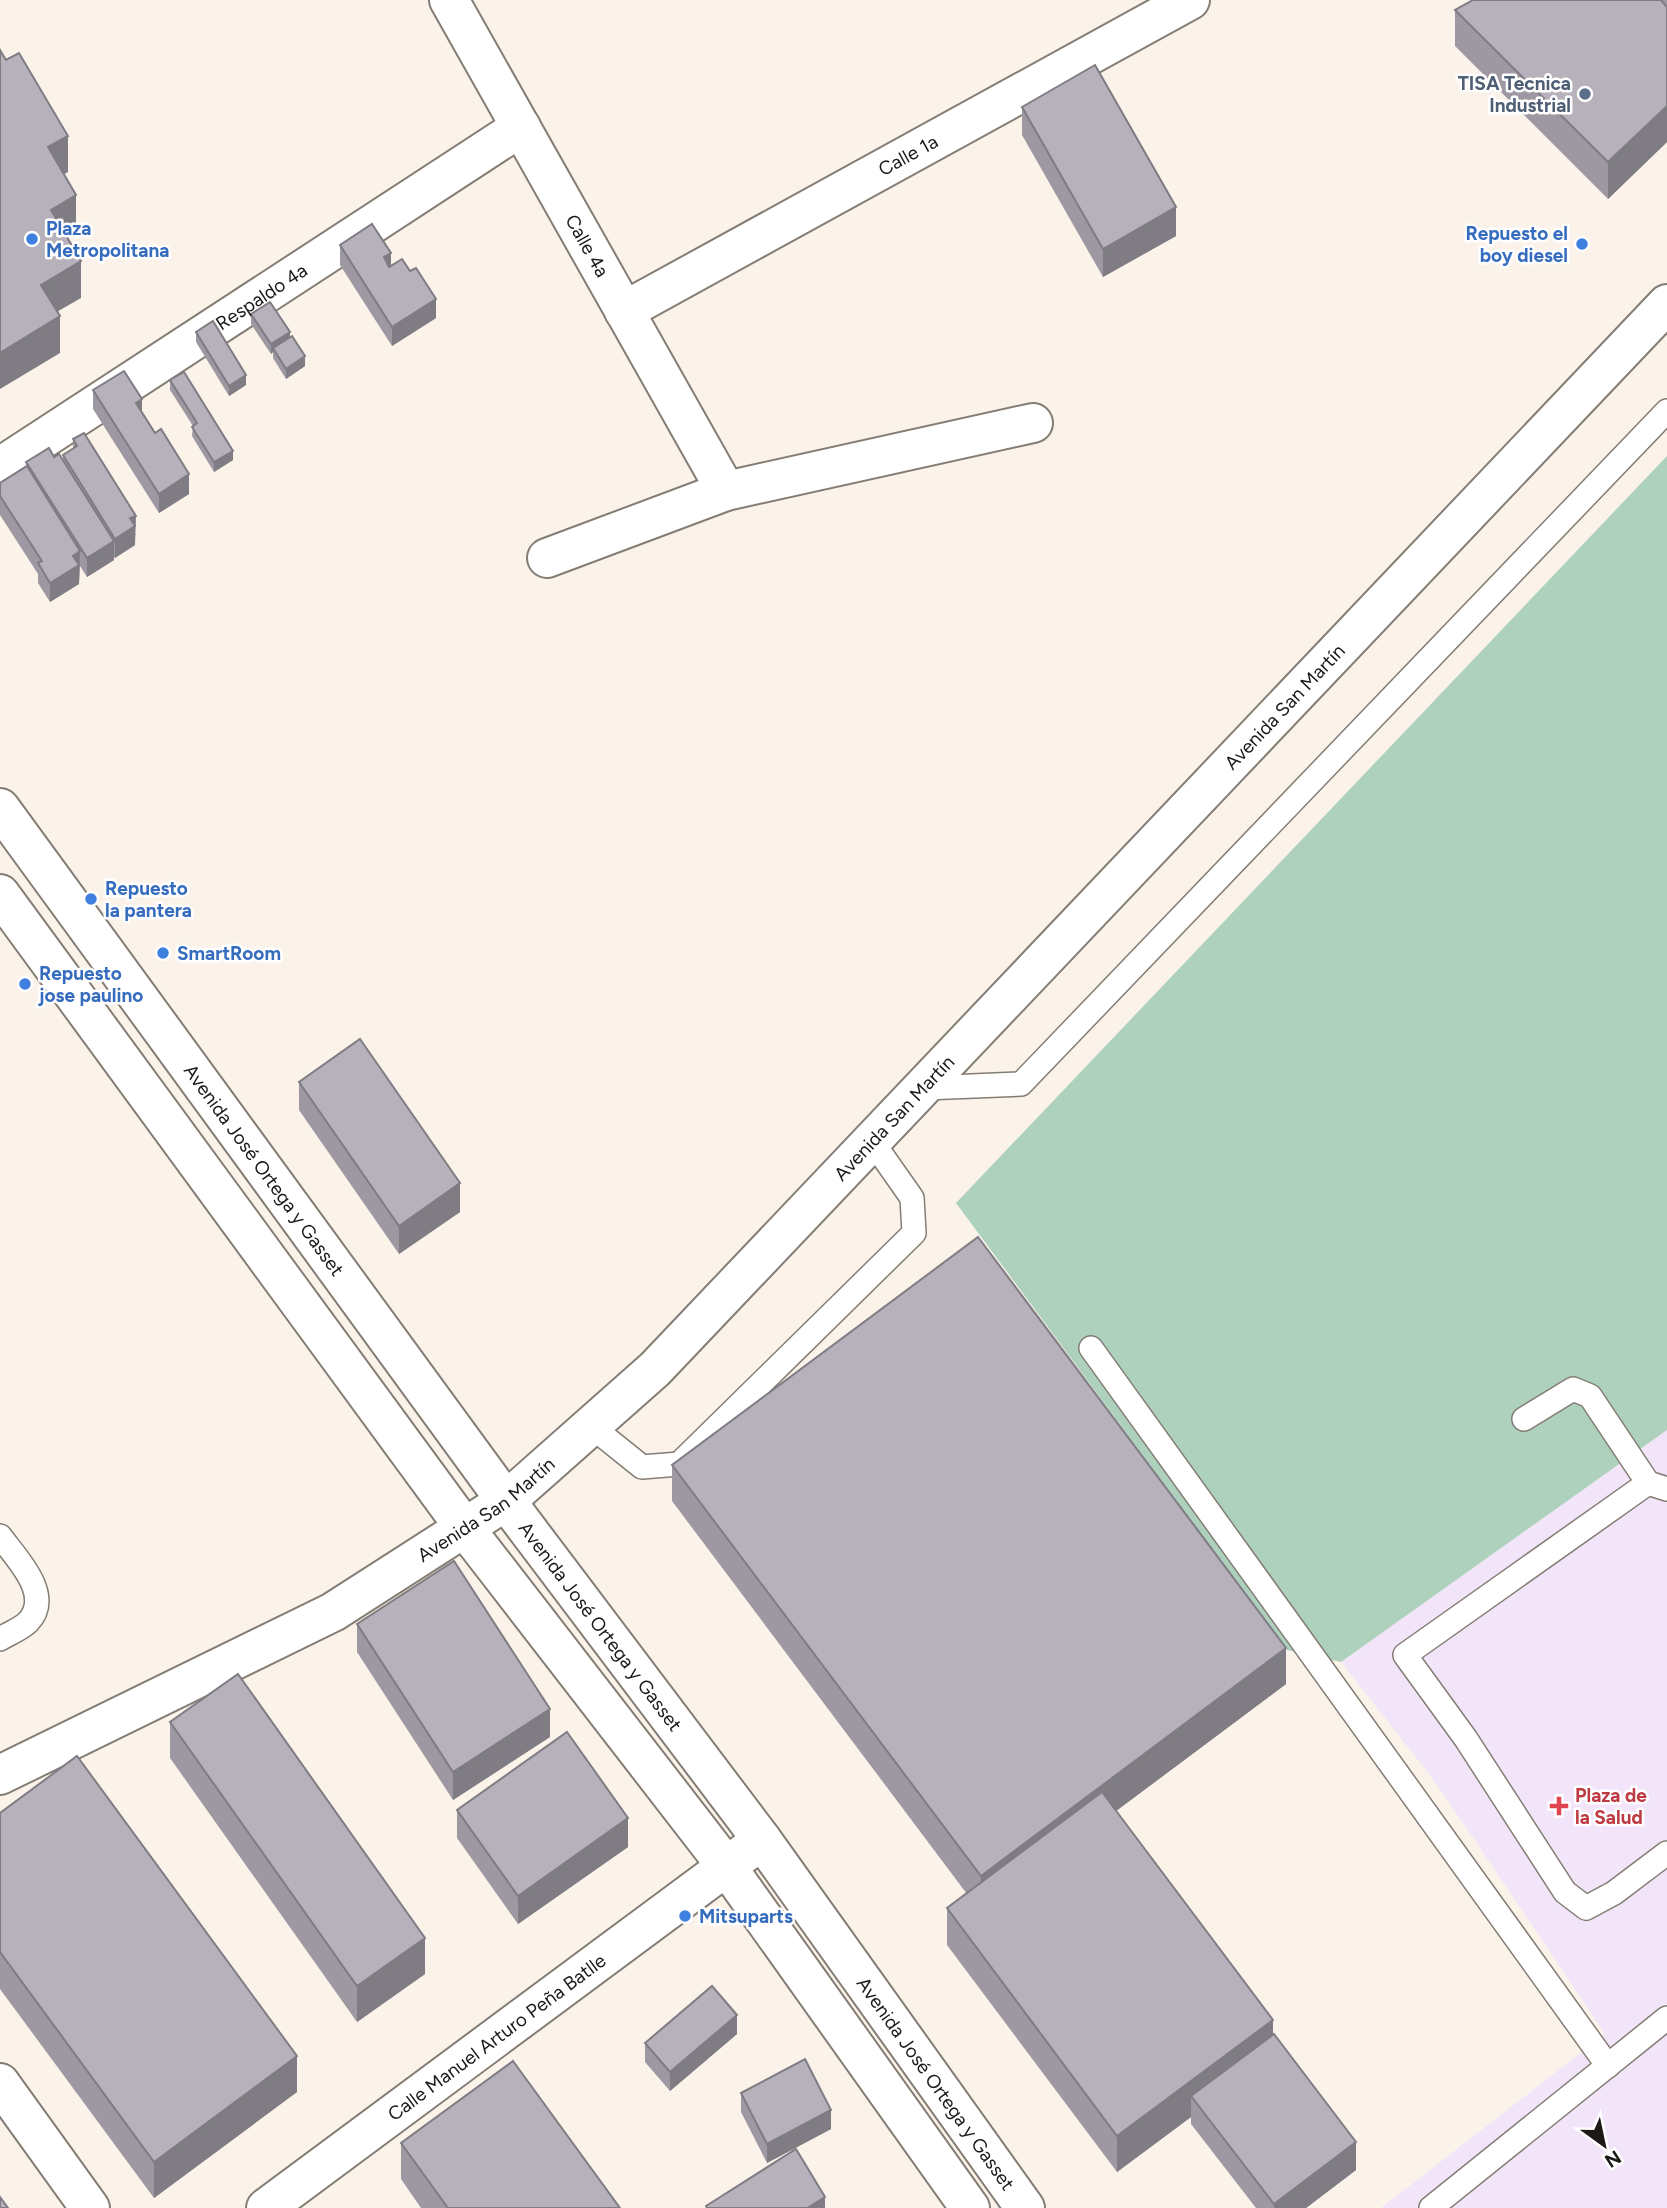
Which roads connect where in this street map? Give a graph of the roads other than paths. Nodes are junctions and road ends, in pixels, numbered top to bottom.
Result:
1 (449, 0) edge
2 (1190, 0) edge
3 (521, 127) junction
4 (1667, 304) edge
5 (624, 311) junction
6 (1667, 411) edge
7 (1033, 423) dead end
8 (0, 467) edge
9 (726, 491) junction
10 (547, 558) dead end
11 (0, 808) edge
12 (0, 894) edge
13 (925, 1088) junction
14 (872, 1141) junction
15 (1091, 1348) dead end
16 (1524, 1419) dead end
17 (591, 1426) junction
18 (1657, 1486) edge
19 (506, 1501) junction
20 (464, 1527) junction
21 (0, 1536) edge
22 (0, 1639) edge
23 (0, 1775) edge
24 (762, 1840) junction
25 (1667, 1853) edge
26 (727, 1867) junction
27 (1667, 2018) edge
28 (1608, 2066) junction
29 (0, 2083) edge
30 (90, 2208) edge
31 (266, 2208) edge
32 (970, 2208) edge
33 (1025, 2208) edge
34 (1431, 2208) edge

1 - 3 main road, Calle 4a
2 - 5 main road, Calle 1a
3 - 5 main road, Calle 4a
3 - 8 main road, Respaldo 4a
4 - 13 main road, Avenida San Martín
5 - 9 main road, Calle 4a
6 - 13 lane
7 - 9 main road
9 - 10 main road
11 - 19 main road, Avenida José Ortega y Gasset
12 - 20 main road
13 - 14 main road, Avenida San Martín
14 - 17 main road, Avenida San Martín
14 - 17 lane
15 - 28 lane
16 - 18 lane
17 - 19 main road, Avenida San Martín
18 - 25 lane
19 - 20 main road, Avenida San Martín
19 - 24 main road, Avenida José Ortega y Gasset
20 - 23 main road, Avenida San Martín
20 - 26 main road
21 - 22 lane
24 - 26 main road, Calle Manuel Arturo Peña Batlle
24 - 33 main road, Avenida José Ortega y Gasset
26 - 31 main road, Calle Manuel Arturo Peña Batlle
26 - 32 main road
27 - 28 lane
28 - 34 lane
29 - 30 main road

